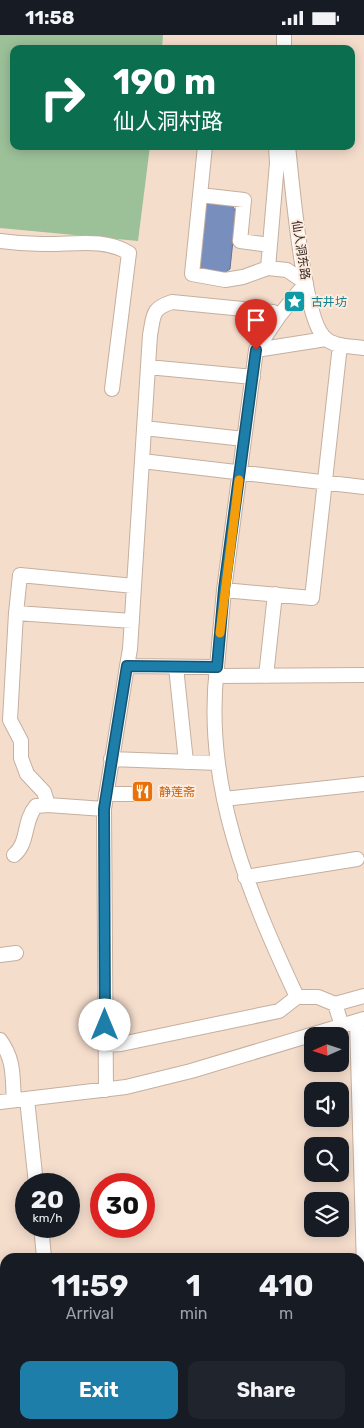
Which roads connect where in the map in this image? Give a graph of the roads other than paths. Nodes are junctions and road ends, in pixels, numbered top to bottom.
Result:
1 (205, 150) edge
2 (276, 150) edge
3 (288, 150) edge
4 (200, 195) junction
5 (0, 241) edge
6 (270, 245) junction
7 (268, 269) junction
8 (306, 283) junction
9 (279, 315) junction
10 (326, 339) junction
11 (340, 345) junction
12 (364, 348) edge
13 (256, 350) junction
14 (148, 367) junction
15 (253, 377) junction
16 (112, 389) dead end
17 (144, 428) junction
18 (244, 439) junction
19 (142, 461) junction
20 (240, 471) junction
21 (325, 483) junction
22 (364, 487) edge
23 (134, 586) junction
24 (224, 589) junction
25 (275, 594) junction
26 (16, 613) junction
27 (132, 621) junction
28 (127, 666) junction
29 (176, 667) junction
30 (216, 672) junction
31 (364, 675) edge
32 (266, 676) junction
33 (111, 759) junction
34 (186, 762) junction
35 (218, 763) junction
36 (364, 784) edge
37 (106, 794) junction
38 (141, 794) dead end
39 (224, 799) junction
40 (48, 805) junction
41 (104, 809) junction
42 (14, 855) dead end
43 (357, 859) dead end
44 (245, 877) junction
45 (16, 953) dead end
46 (0, 955) edge
47 (364, 996) edge
48 (297, 997) junction
49 (336, 1004) junction
50 (361, 1020) edge
51 (342, 1026) junction
52 (0, 1040) edge
53 (105, 1045) junction
54 (106, 1090) junction
55 (362, 1094) edge
56 (14, 1100) edge
57 (33, 1173) edge
58 (42, 1238) edge
59 (44, 1253) edge
60 (364, 1253) edge

1 - 4 street
2 - 6 street
3 - 8 street, 仙人洞东路
4 - 6 street
4 - 7 street
5 - 16 street
6 - 7 street
7 - 8 street
8 - 9 street
8 - 10 street, 仙人洞东路
9 - 13 street
9 - 14 street
10 - 11 street
10 - 13 street
11 - 12 street
11 - 21 street
13 - 15 street
14 - 15 street
14 - 17 street
15 - 18 street
17 - 18 street
17 - 19 street
18 - 20 street
19 - 20 street
19 - 23 street
20 - 21 street
20 - 24 street
21 - 22 street
21 - 25 street
23 - 26 street
23 - 27 street
24 - 25 street
24 - 30 street
25 - 32 street
26 - 27 street
26 - 40 street
27 - 28 street
28 - 29 street
28 - 33 street
29 - 30 street
29 - 34 street
30 - 32 street
30 - 35 street
31 - 32 street
33 - 34 street
33 - 37 street
34 - 35 street
35 - 39 street
36 - 39 street
37 - 38 street
37 - 41 street
39 - 44 street
40 - 41 street
40 - 42 street
41 - 53 street
43 - 44 street
44 - 48 street
45 - 46 street
47 - 49 street
48 - 49 street
48 - 53 street
49 - 51 street
50 - 51 street
50 - 55 street
51 - 54 street
52 - 56 street
53 - 54 street
54 - 56 street
55 - 60 street
56 - 57 street
58 - 59 street

